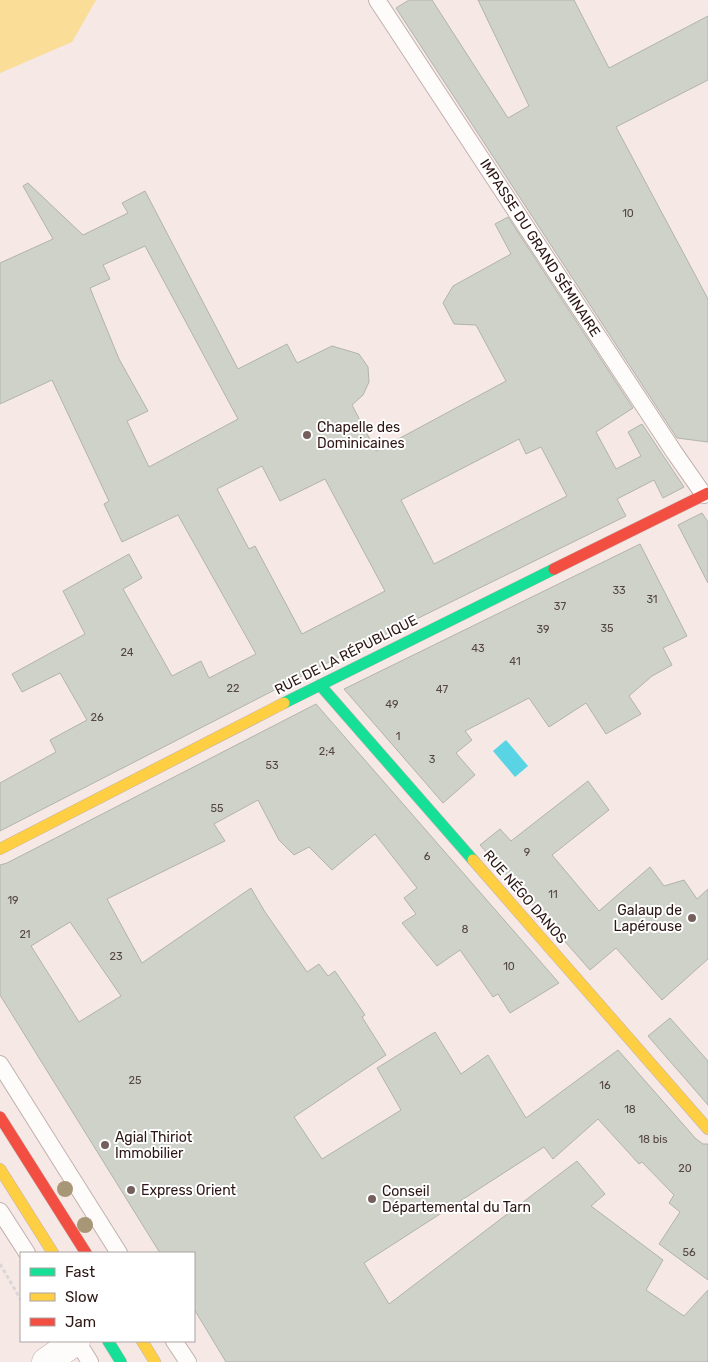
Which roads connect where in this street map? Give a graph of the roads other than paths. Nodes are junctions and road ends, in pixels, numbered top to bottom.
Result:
1 (377, 0) edge
2 (706, 494) edge
3 (320, 685) junction
4 (0, 849) edge
5 (0, 1064) edge
6 (0, 1116) edge
7 (708, 1129) edge
8 (2, 1175) edge
9 (0, 1211) edge
10 (26, 1252) edge
11 (52, 1252) edge
12 (85, 1252) edge
13 (118, 1252) edge
14 (75, 1342) edge
15 (77, 1342) edge
16 (109, 1342) edge
17 (143, 1342) edge
18 (175, 1342) edge
19 (46, 1362) edge
20 (90, 1362) edge
21 (121, 1362) edge
22 (155, 1362) edge
23 (188, 1362) edge

1 - 2 lane, IMPASSE DU GRAND SÉMINAIRE
2 - 3 main road, RUE DE LA RÉPUBLIQUE
3 - 4 main road, RUE DE LA RÉPUBLIQUE
3 - 7 main road, RUE NÉGO DANOS
5 - 13 lane
6 - 12 main road
8 - 11 main road
9 - 10 lane
14 - 19 street
15 - 20 lane
16 - 21 main road
17 - 22 main road
18 - 23 lane

